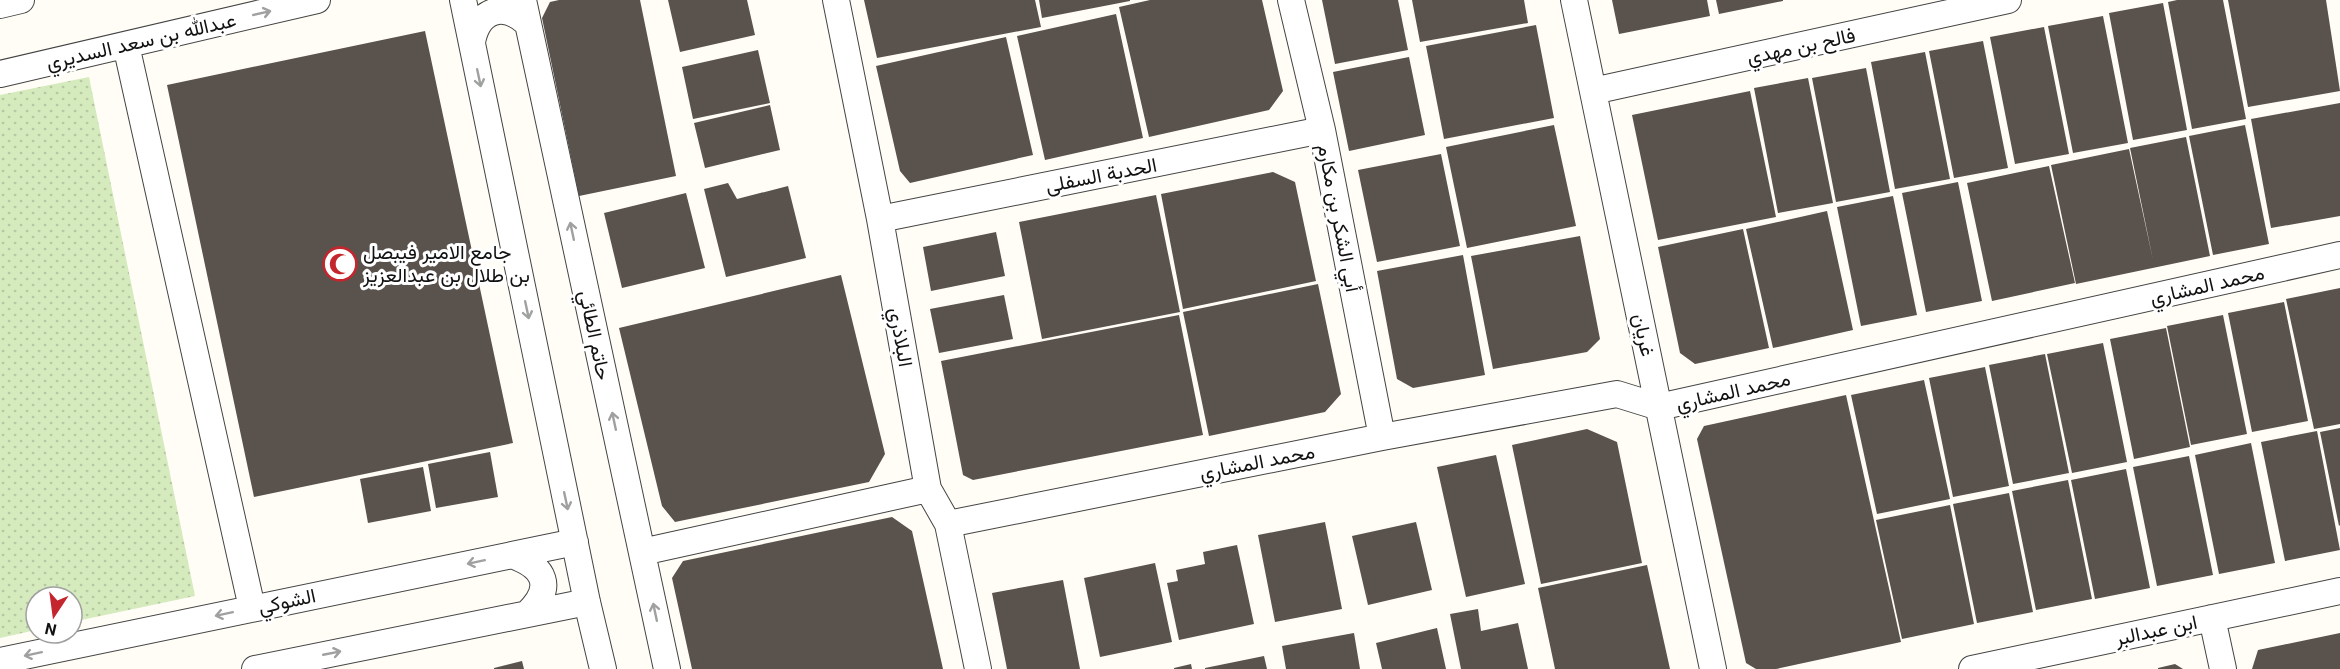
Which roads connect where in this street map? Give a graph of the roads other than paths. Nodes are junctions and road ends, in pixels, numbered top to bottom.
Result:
1 (21, 0) edge
2 (317, 0) edge
3 (463, 0) edge
4 (836, 0) edge
5 (1291, 0) edge
6 (1574, 0) edge
7 (2008, 0) edge
8 (0, 5) edge
9 (525, 11) edge
10 (472, 42) junction
11 (126, 45) junction
12 (0, 74) edge
13 (1593, 91) junction
14 (1322, 130) junction
15 (880, 219) junction
16 (2340, 255) edge
17 (1659, 407) junction
18 (1382, 437) junction
19 (928, 489) junction
20 (948, 524) junction
21 (575, 542) junction
22 (642, 552) junction
23 (512, 555) junction
24 (2340, 591) edge
25 (587, 602) junction
26 (252, 608) junction
27 (528, 614) junction
28 (2212, 618) junction
29 (0, 661) edge
30 (1988, 667) edge
31 (255, 669) edge
32 (603, 669) edge
33 (667, 669) edge
34 (978, 669) edge
35 (1713, 669) edge
36 (2223, 669) edge

1 - 8 street
11 -> 2 street, عبدالله بن سعد السديري
3 - 10 street
4 - 15 street, البلاذري
5 - 14 street, أبي الشكر بن مكارم
6 - 13 street, غريان
7 - 13 street, فالح بن مهدي
9 - 10 street
22 -> 9 street, حاتم الطائي
10 -> 21 street
11 - 12 street, عبدالله بن سعد السديري
11 - 26 street
13 - 17 street, غريان
14 - 15 street, الحدبة السفلى
14 - 18 street, أبي الشكر بن مكارم
15 - 19 street, البلاذري
16 - 17 street, محمد المشاري
17 - 18 street, محمد المشاري
17 - 35 street, غريان
18 - 20 street, محمد المشاري
19 - 20 street, البلاذري
19 - 22 street
20 - 34 street, البلاذري
21 - 23 street, الشوكي
21 - 25 street
33 -> 22 street, حاتم الطائي
23 -> 26 street, الشوكي
23 - 27 street
24 - 28 street, ابن عبدالبر
25 - 27 street
25 - 32 street
26 -> 29 street, الشوكي
31 -> 27 street
28 - 30 street, ابن عبدالبر
28 - 36 street

